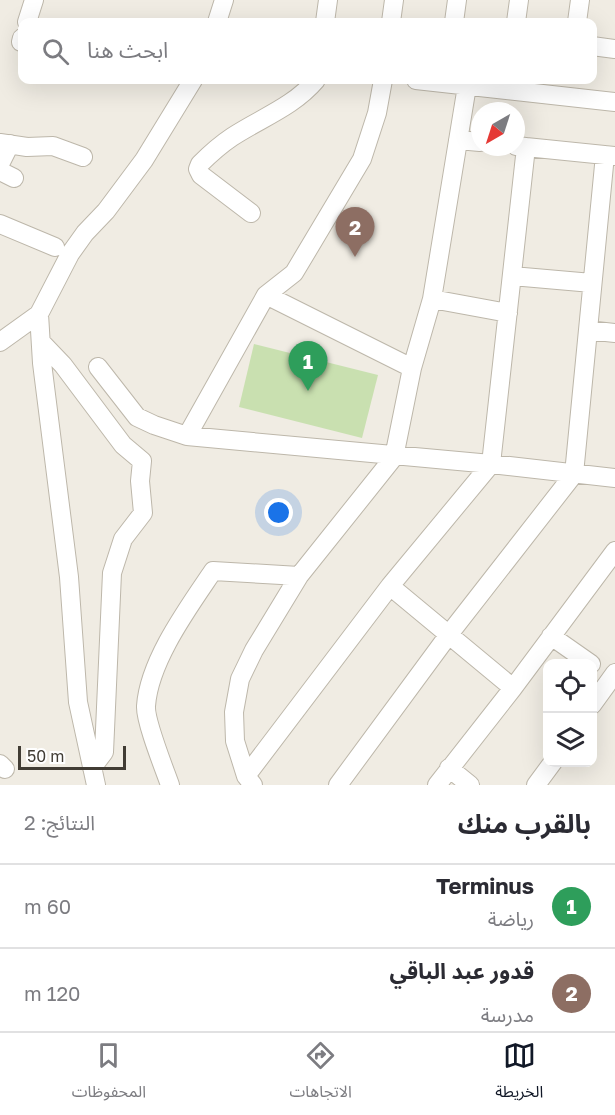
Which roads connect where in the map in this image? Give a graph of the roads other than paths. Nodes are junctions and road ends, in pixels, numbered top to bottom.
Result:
1 (34, 0) edge
2 (224, 0) edge
3 (328, 0) edge
4 (394, 0) edge
5 (457, 0) edge
6 (519, 0) edge
7 (580, 0) edge
8 (28, 18) edge
9 (219, 18) edge
10 (326, 18) edge
11 (392, 18) edge
12 (455, 18) edge
13 (517, 18) edge
14 (578, 18) edge
15 (597, 47) edge
16 (615, 49) edge
17 (190, 84) edge
18 (312, 84) edge
19 (381, 84) edge
20 (459, 84) edge
21 (467, 86) junction
22 (615, 102) edge
23 (458, 140) junction
24 (471, 141) edge
25 (5, 143) edge
26 (525, 146) edge
27 (610, 155) edge
28 (520, 156) edge
29 (83, 157) dead end
30 (0, 164) edge
31 (251, 213) dead end
32 (0, 224) edge
33 (55, 247) dead end
34 (512, 276) junction
35 (592, 283) junction
36 (266, 295) junction
37 (432, 299) junction
38 (508, 313) junction
39 (39, 314) junction
40 (588, 330) junction
41 (615, 333) edge
42 (0, 342) edge
43 (40, 342) junction
44 (98, 367) dead end
45 (412, 368) junction
46 (187, 436) junction
47 (394, 457) junction
48 (491, 464) junction
49 (574, 474) junction
50 (615, 478) edge
51 (615, 551) edge
52 (299, 576) junction
53 (390, 586) junction
54 (450, 633) junction
55 (551, 636) junction
56 (585, 659) edge
57 (597, 667) edge
58 (613, 675) edge
59 (513, 688) junction
60 (597, 698) edge
61 (551, 767) edge
62 (449, 768) junction
63 (94, 777) edge
64 (250, 780) edge
65 (543, 783) edge
66 (170, 785) edge
67 (338, 785) edge
68 (437, 785) edge
69 (470, 785) edge

1 - 8 street
2 - 9 street
3 - 10 street
4 - 11 street
5 - 12 street
6 - 13 street
7 - 14 street
15 - 16 street
17 - 39 street
18 - 31 street
19 - 36 street
20 - 21 street
21 - 22 street
21 - 23 street
23 - 24 street
23 - 37 street
25 - 29 street
25 - 30 street
26 - 27 street
27 - 35 street
28 - 34 street
32 - 33 street
34 - 35 street
34 - 38 street
35 - 40 street
36 - 45 street
36 - 46 street
37 - 38 street
37 - 45 street
38 - 48 street
39 - 42 street
39 - 43 street
40 - 41 street
40 - 49 street
43 - 63 street
43 - 63 street
44 - 46 street
45 - 47 street
46 - 47 street
47 - 48 street
47 - 52 street
48 - 49 street
48 - 53 street
49 - 50 street
49 - 54 street
51 - 55 street
52 - 64 street
52 - 66 street
53 - 54 street
53 - 64 street
54 - 59 street
54 - 67 street
55 - 56 street
55 - 59 street
57 - 58 street
58 - 60 street
59 - 62 street
61 - 65 street
62 - 68 street
62 - 69 street

